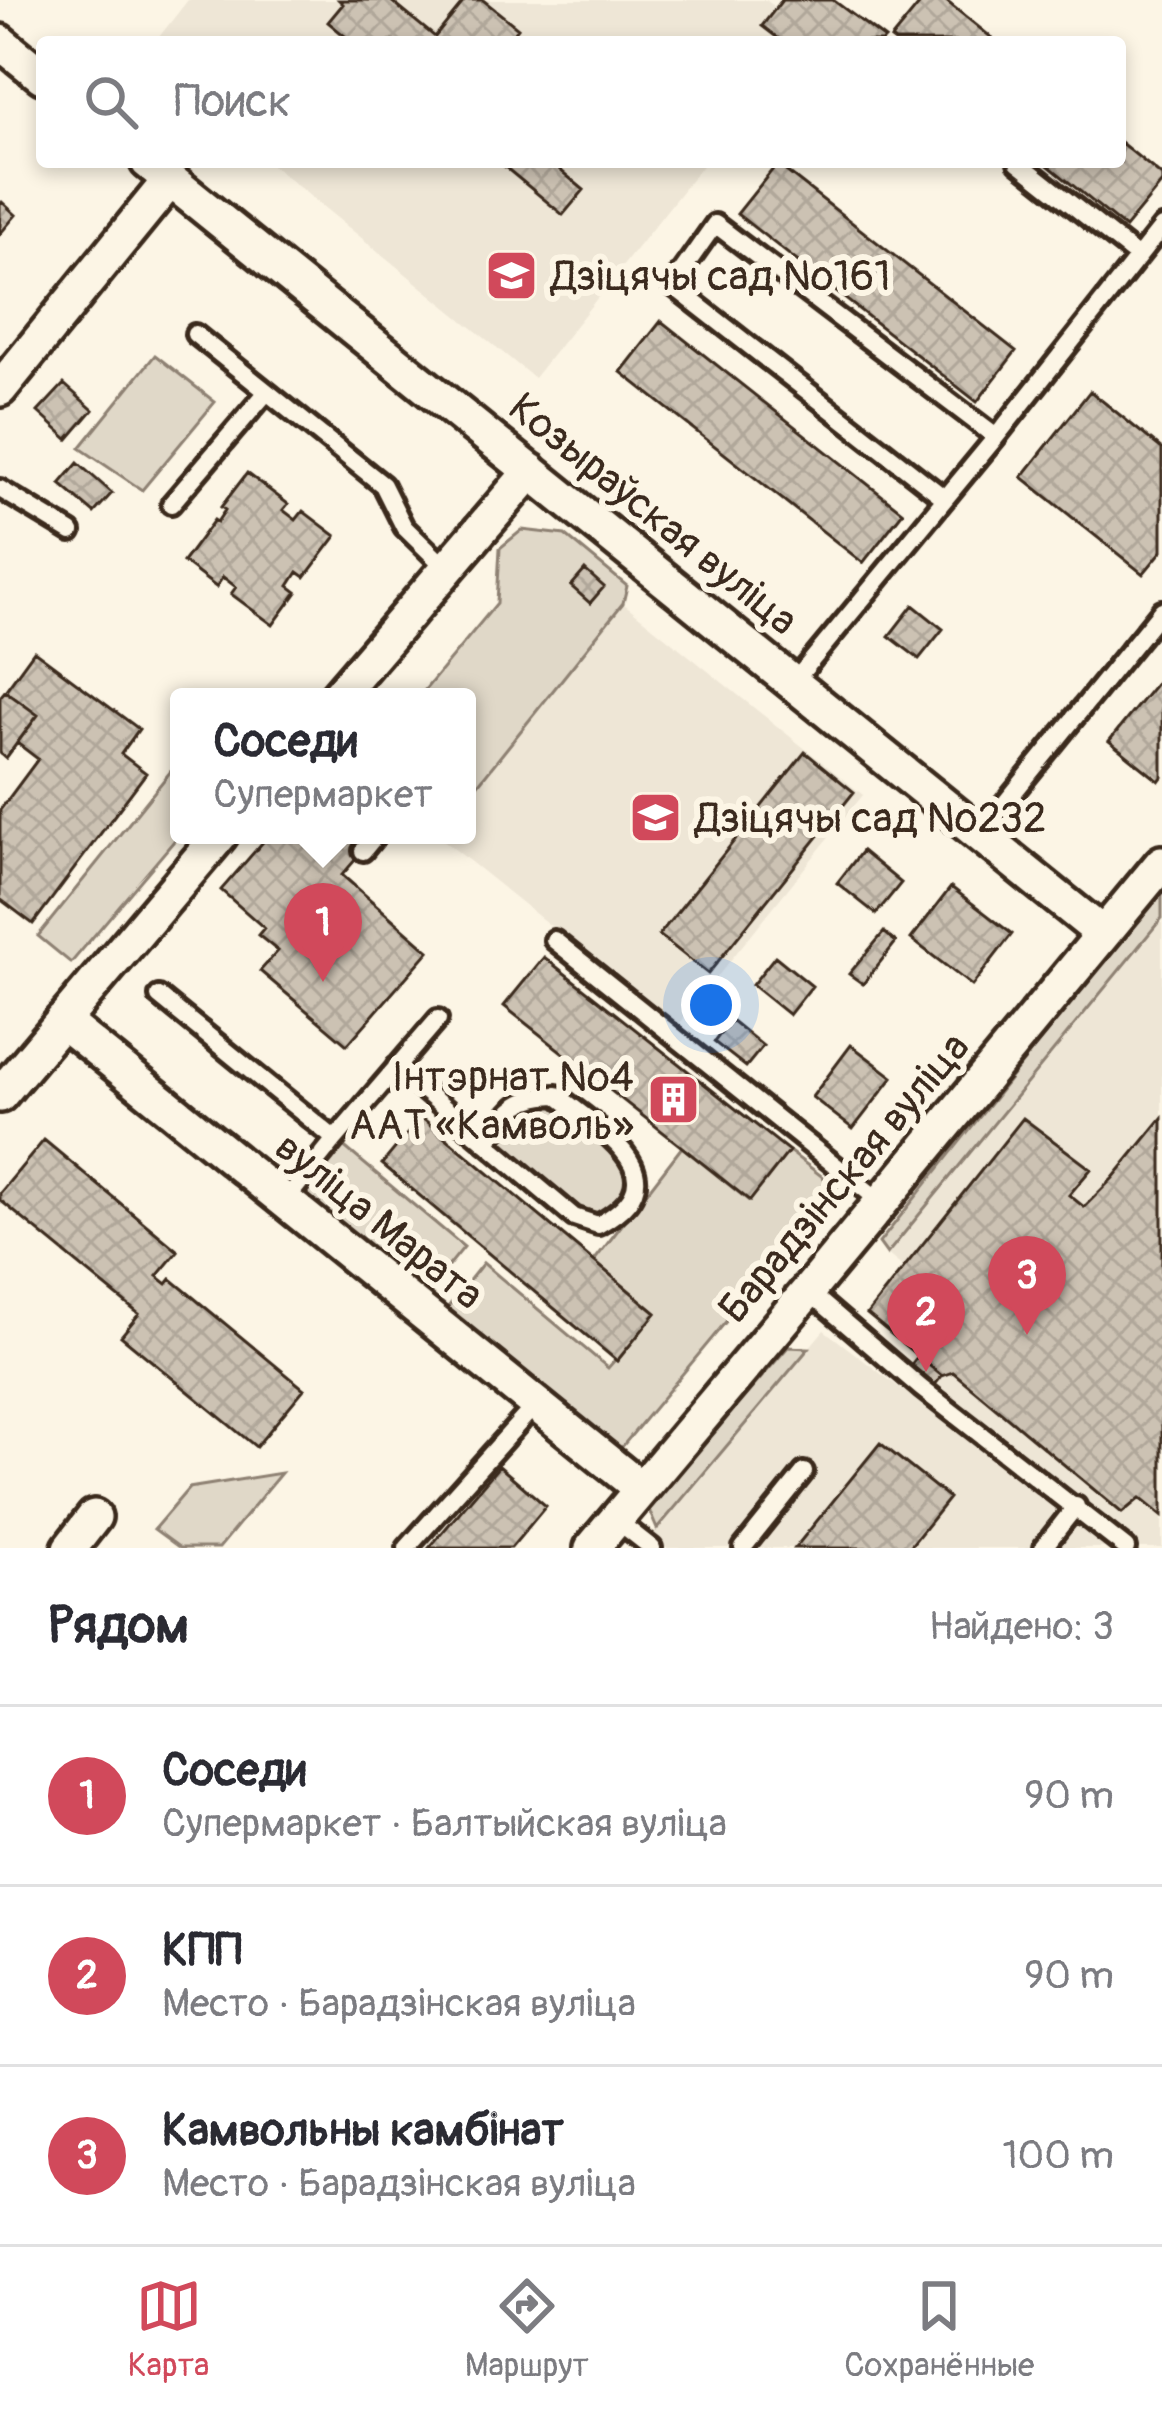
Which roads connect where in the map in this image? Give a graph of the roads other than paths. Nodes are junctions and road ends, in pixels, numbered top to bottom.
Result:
1 (0, 42) edge
2 (36, 71) edge
3 (1026, 168) edge
4 (159, 171) edge
5 (1162, 227) edge
6 (1138, 256) junction
7 (195, 334) dead end
8 (0, 389) edge
9 (266, 393) junction
10 (995, 437) junction
11 (531, 471) junction
12 (0, 489) edge
13 (943, 497) junction
14 (171, 504) dead end
15 (71, 532) dead end
16 (447, 569) junction
17 (1162, 610) edge
18 (793, 683) junction
19 (345, 688) edge
20 (980, 834) junction
21 (212, 844) edge
22 (368, 844) edge
23 (363, 850) dead end
24 (1162, 863) edge
25 (1103, 934) junction
26 (554, 940) dead end
27 (160, 996) dead end
28 (437, 1019) dead end
29 (62, 1021) junction
30 (396, 1067) junction
31 (0, 1095) edge
32 (335, 1139) junction
33 (486, 1144) junction
34 (285, 1201) junction
35 (881, 1202) junction
36 (808, 1291) junction
37 (536, 1404) junction
38 (804, 1472) dead end
39 (640, 1488) junction
40 (1076, 1506) junction
41 (94, 1517) dead end
42 (615, 1519) junction
43 (70, 1548) edge
44 (407, 1548) edge
45 (592, 1548) edge
46 (652, 1548) edge
47 (743, 1548) edge
48 (1043, 1548) edge
49 (1126, 1548) edge

1 - 2 street
3 - 6 lane
4 - 8 street
4 - 11 street, Козыраўская вуліца
5 - 6 lane
6 - 10 lane
7 - 9 lane
9 - 14 lane
9 - 16 lane
10 - 13 lane
10 - 13 lane
11 - 16 street
11 - 18 street, Козыраўская вуліца
12 - 15 lane
13 - 18 lane
16 - 19 street
17 - 20 lane
18 - 20 street, Козыраўская вуліца
20 - 25 street, Козыраўская вуліца
21 - 29 street
22 - 23 lane
24 - 25 street, Барадзінская вуліца
25 - 35 street, Барадзінская вуліца
26 - 35 lane
27 - 32 lane
28 - 30 lane
29 - 31 street
29 - 34 street, вуліца Марата
30 - 32 lane
30 - 33 lane
32 - 34 lane
33 - 33 lane
34 - 37 street, вуліца Марата
35 - 36 street, Барадзінская вуліца
36 - 39 street, Барадзінская вуліца
36 - 40 lane
37 - 39 street, вуліца Марата
37 - 44 lane
38 - 47 lane
39 - 42 street, Барадзінская вуліца
40 - 48 lane
40 - 49 lane
41 - 43 street
42 - 45 street, Барадзінская вуліца
42 - 46 lane

